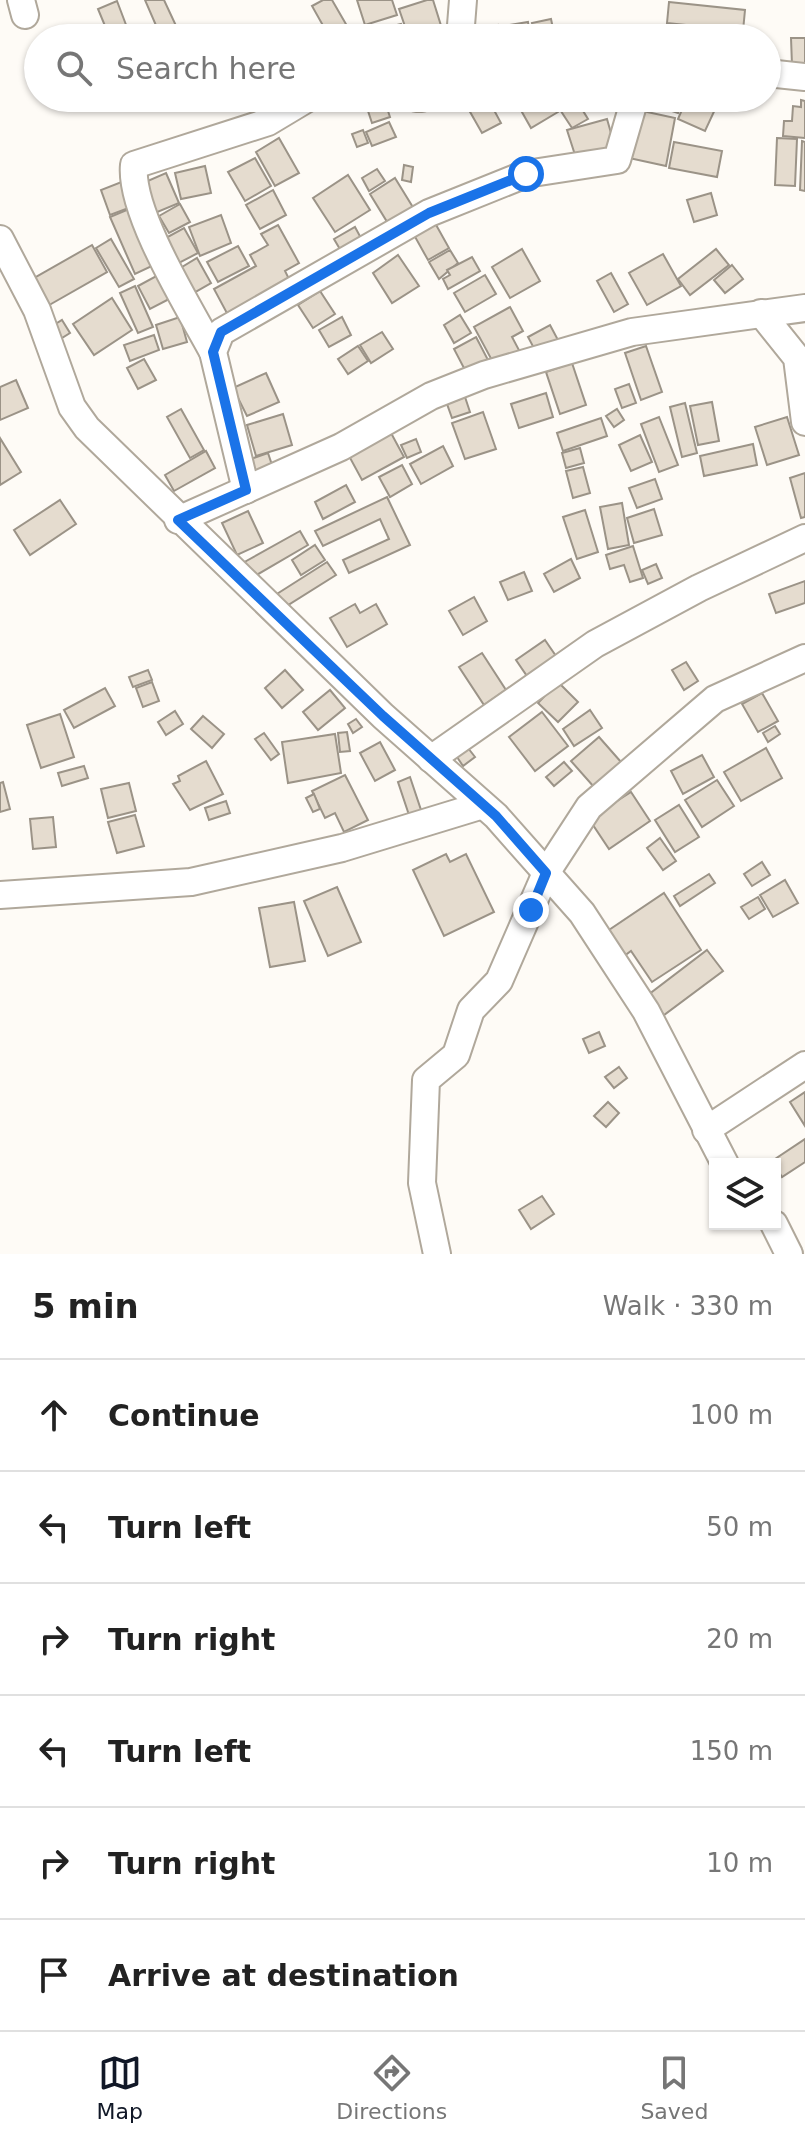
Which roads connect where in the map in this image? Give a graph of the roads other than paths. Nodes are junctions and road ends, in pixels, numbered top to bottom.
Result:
1 (463, 0) edge
2 (461, 24) edge
3 (781, 74) edge
4 (805, 77) edge
5 (285, 112) edge
6 (634, 112) edge
7 (0, 239) edge
8 (10, 278) edge
9 (805, 308) edge
10 (761, 313) junction
11 (213, 352) junction
12 (805, 422) edge
13 (246, 490) junction
14 (178, 520) junction
15 (805, 538) edge
16 (805, 658) edge
17 (431, 759) junction
18 (483, 805) junction
19 (546, 873) junction
20 (0, 895) edge
21 (805, 1065) edge
22 (706, 1130) junction
23 (722, 1158) edge
24 (777, 1230) edge
25 (437, 1254) edge
26 (789, 1254) edge

1 - 2 street
3 - 4 street
5 - 11 street
6 - 11 street
7 - 8 street
8 - 14 street
9 - 10 street
10 - 12 street
10 - 13 street
11 - 13 street
13 - 14 street
14 - 17 street
15 - 17 street
16 - 19 street
17 - 18 street
18 - 19 street
18 - 20 street
19 - 22 street
19 - 25 street
21 - 22 street
22 - 23 street
24 - 26 street

